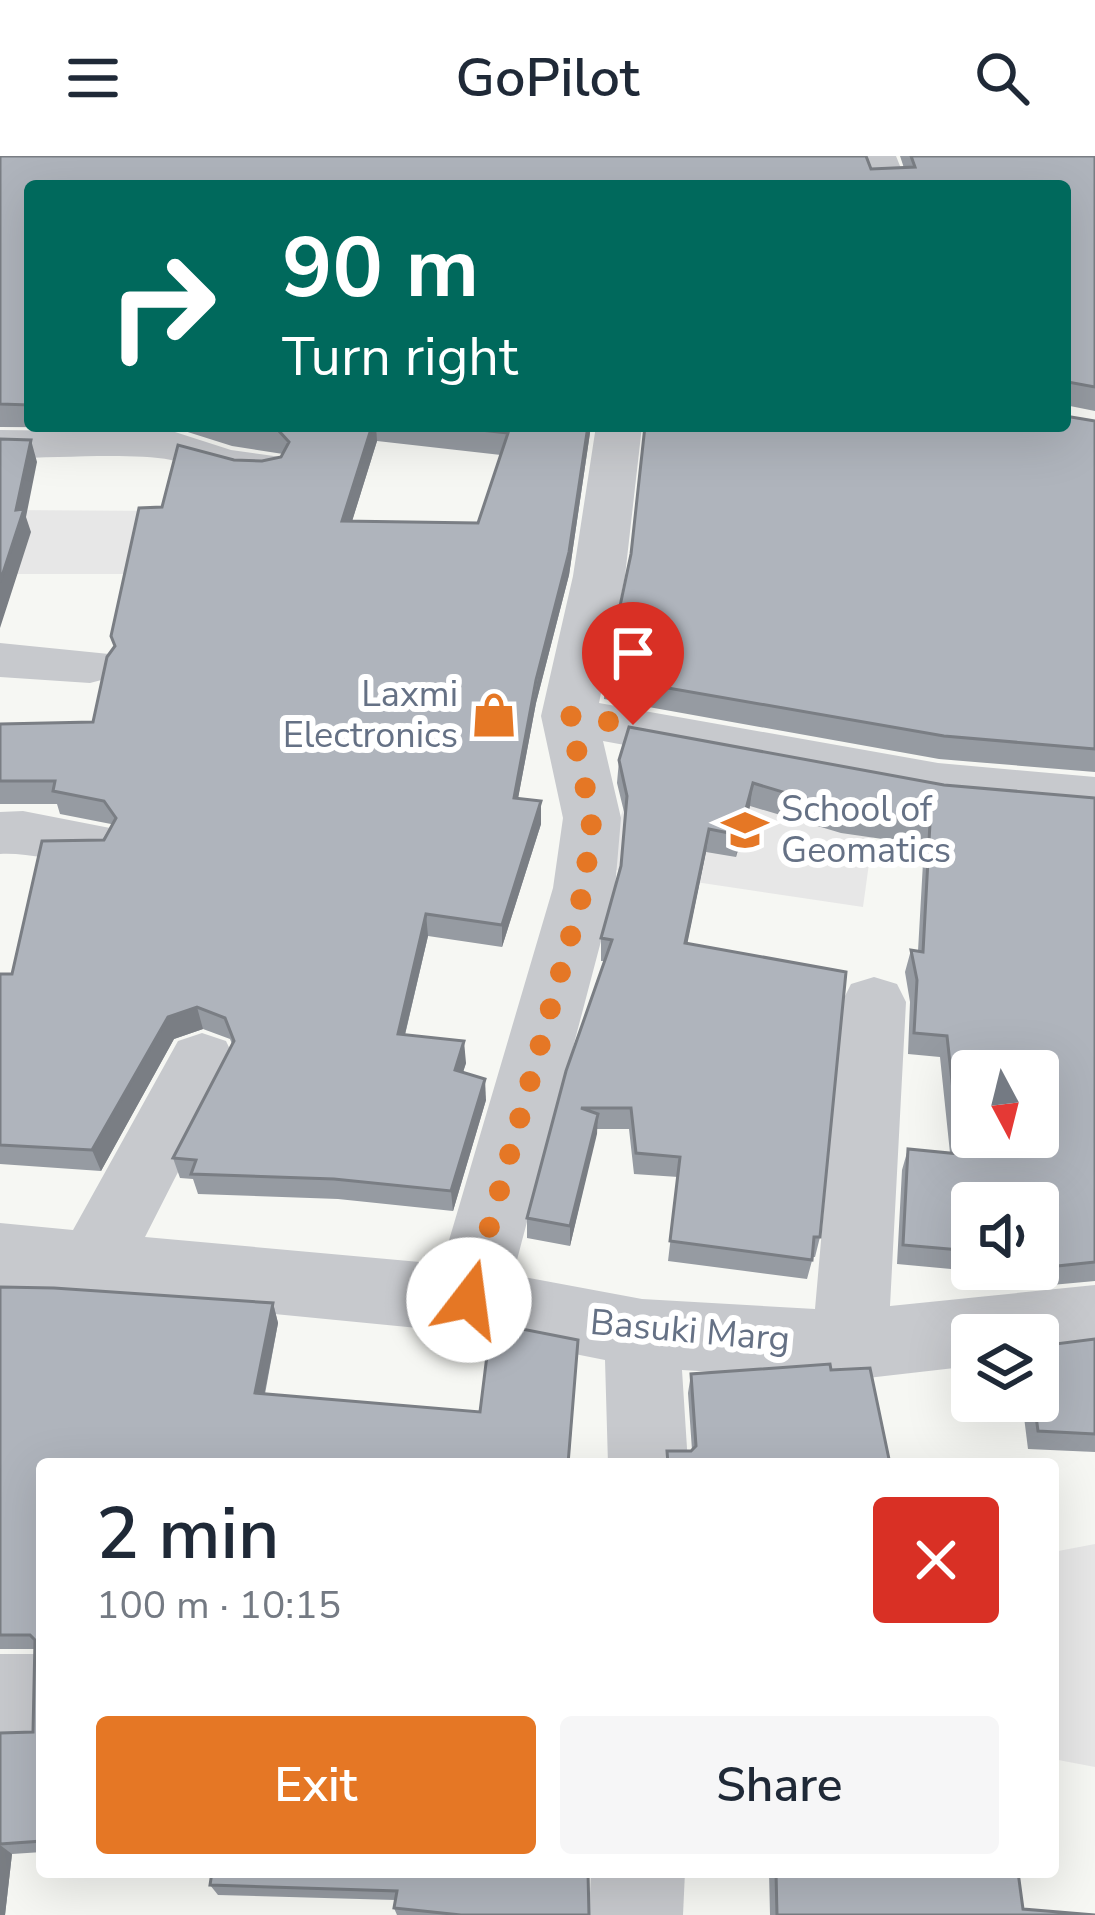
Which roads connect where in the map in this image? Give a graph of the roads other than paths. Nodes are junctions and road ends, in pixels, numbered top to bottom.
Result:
1 (618, 432) edge
2 (0, 444) edge
3 (264, 467) edge
4 (0, 660) edge
5 (90, 666) dead end
6 (569, 716) junction
7 (1095, 797) edge
8 (0, 833) edge
9 (89, 843) edge
10 (874, 1002) dead end
11 (202, 1060) dead end
12 (0, 1256) edge
13 (94, 1262) junction
14 (469, 1300) junction
15 (1095, 1318) edge
16 (642, 1334) junction
17 (850, 1345) junction
18 (648, 1458) edge
19 (0, 1698) edge
20 (36, 1698) edge
21 (638, 1878) edge
22 (636, 1915) edge

1 - 6 street
2 - 3 street
4 - 5 street
6 - 7 street
6 - 14 street
8 - 9 street
10 - 17 street
11 - 13 street
12 - 13 street, Basuki Marg
13 - 14 street, Basuki Marg
14 - 16 street, Basuki Marg
15 - 17 street, Basuki Marg
16 - 17 street, Basuki Marg
16 - 18 street
19 - 20 street
21 - 22 street

